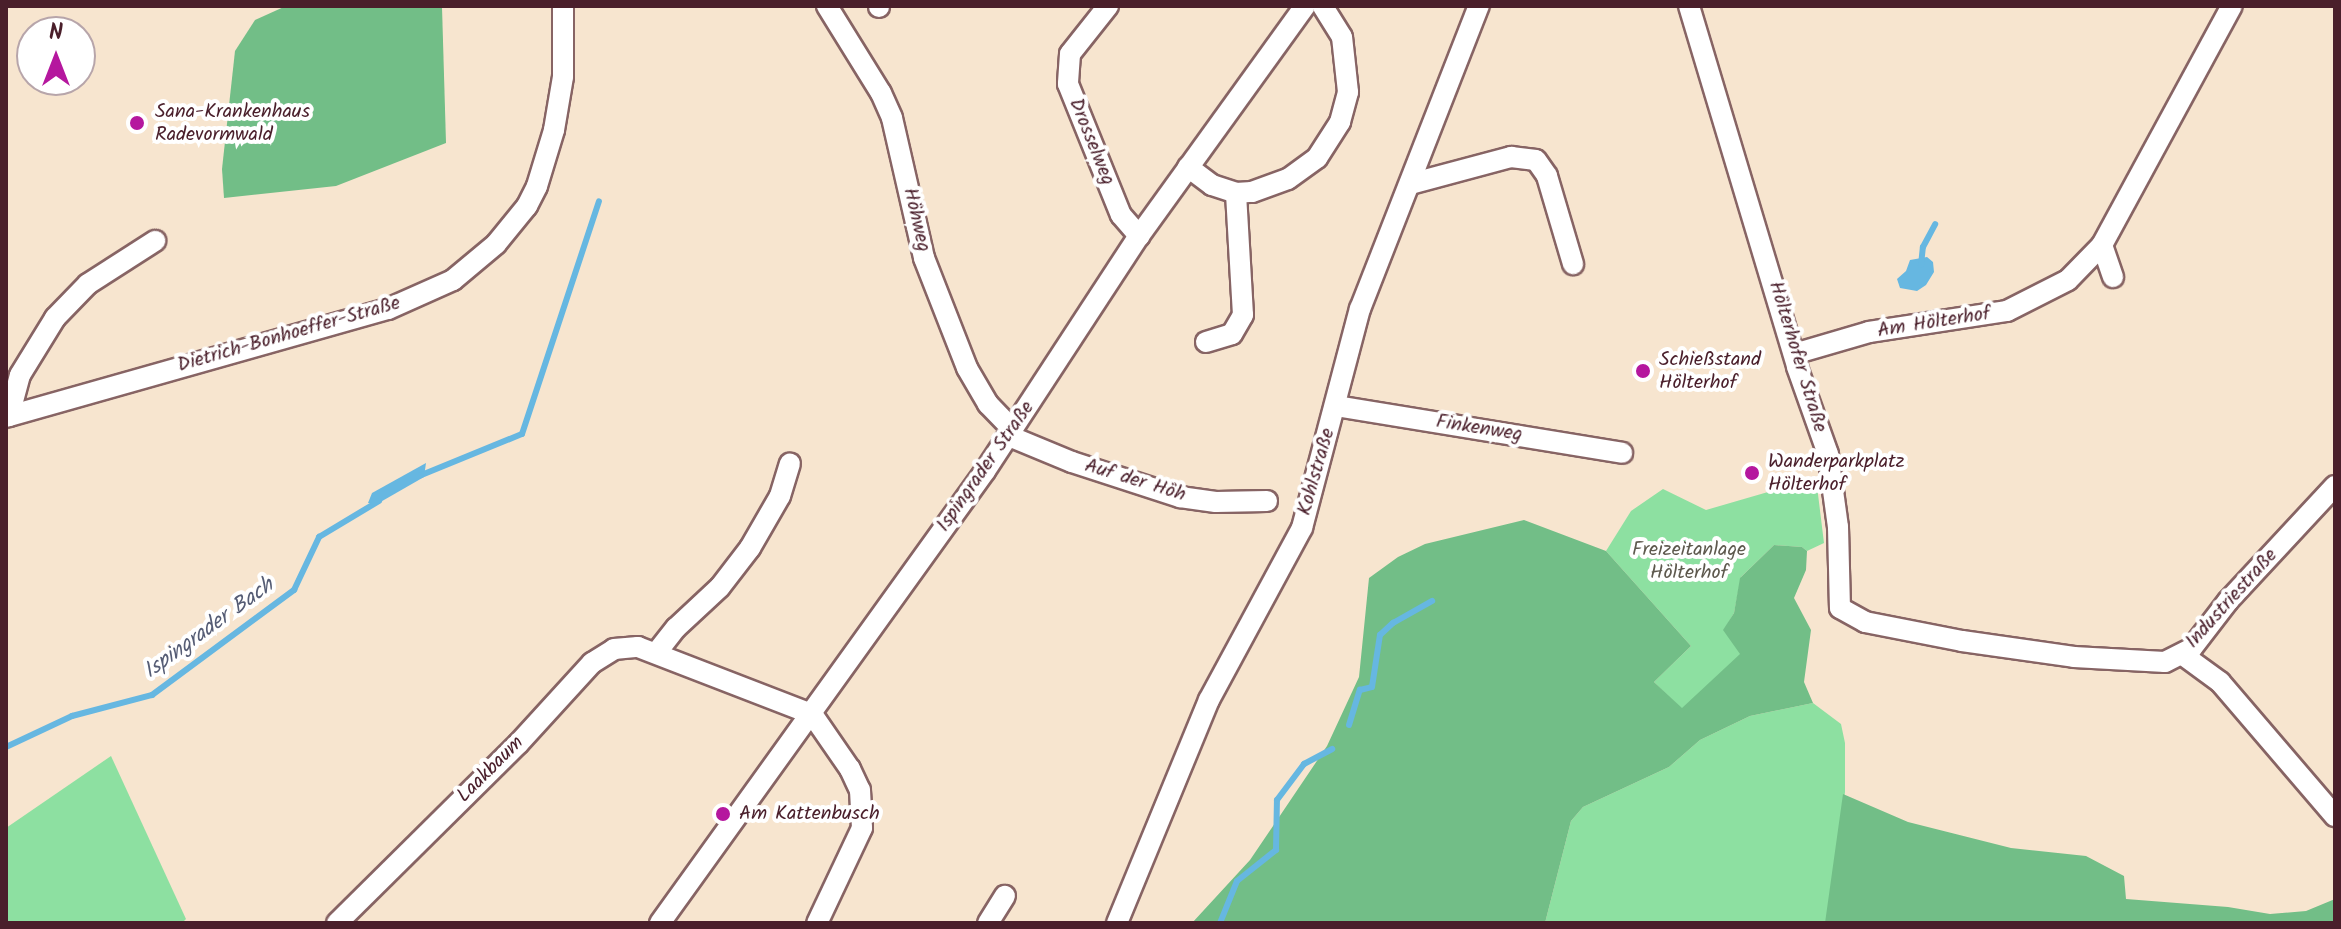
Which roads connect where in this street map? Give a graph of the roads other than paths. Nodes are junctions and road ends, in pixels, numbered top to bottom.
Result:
1 (563, 6) edge
2 (827, 6) edge
3 (1108, 6) edge
4 (1305, 6) edge
5 (1323, 6) edge
6 (1479, 6) edge
7 (1689, 6) edge
8 (2232, 6) edge
9 (1188, 167) junction
10 (1410, 184) junction
11 (1236, 193) junction
12 (1139, 236) junction
13 (155, 241) dead end
14 (2102, 245) junction
15 (1573, 264) dead end
16 (2113, 277) dead end
17 (1206, 342) dead end
18 (1794, 354) junction
19 (1336, 406) junction
20 (8, 417) edge
21 (1011, 433) junction
22 (1622, 453) dead end
23 (790, 463) dead end
24 (2335, 486) edge
25 (1267, 501) dead end
26 (657, 652) junction
27 (2183, 655) junction
28 (812, 714) junction
29 (2335, 816) edge
30 (1005, 896) dead end
31 (337, 923) edge
32 (660, 923) edge
33 (817, 923) edge
34 (988, 923) edge
35 (1117, 923) edge

1 - 20 street, Dietrich-Bonhoeffer-Straße
2 - 21 street, Höhweg
3 - 12 street, Drosselweg
4 - 9 street, Ispingrader Straße
5 - 11 street
6 - 10 street, Kohlstraße
7 - 18 street, Hölterhofer Straße
8 - 14 street, Am Hölterhof
9 - 11 street
9 - 12 street, Ispingrader Straße
10 - 15 street
10 - 19 street, Kohlstraße
11 - 17 street
12 - 21 street, Ispingrader Straße
13 - 20 street, Dietrich-Bonhoeffer-Straße
14 - 16 street
14 - 18 street, Am Hölterhof
18 - 27 street, Hölterhofer Straße
19 - 22 street, Finkenweg
19 - 35 street, Kohlstraße
21 - 25 street, Auf der Höh
21 - 28 street, Ispingrader Straße
23 - 26 street
24 - 27 street, Industriestraße
26 - 28 street, Laakbaum
26 - 31 street, Laakbaum
27 - 29 street, Industriestraße
28 - 32 street, Ispingrader Straße
28 - 33 street
30 - 34 street

